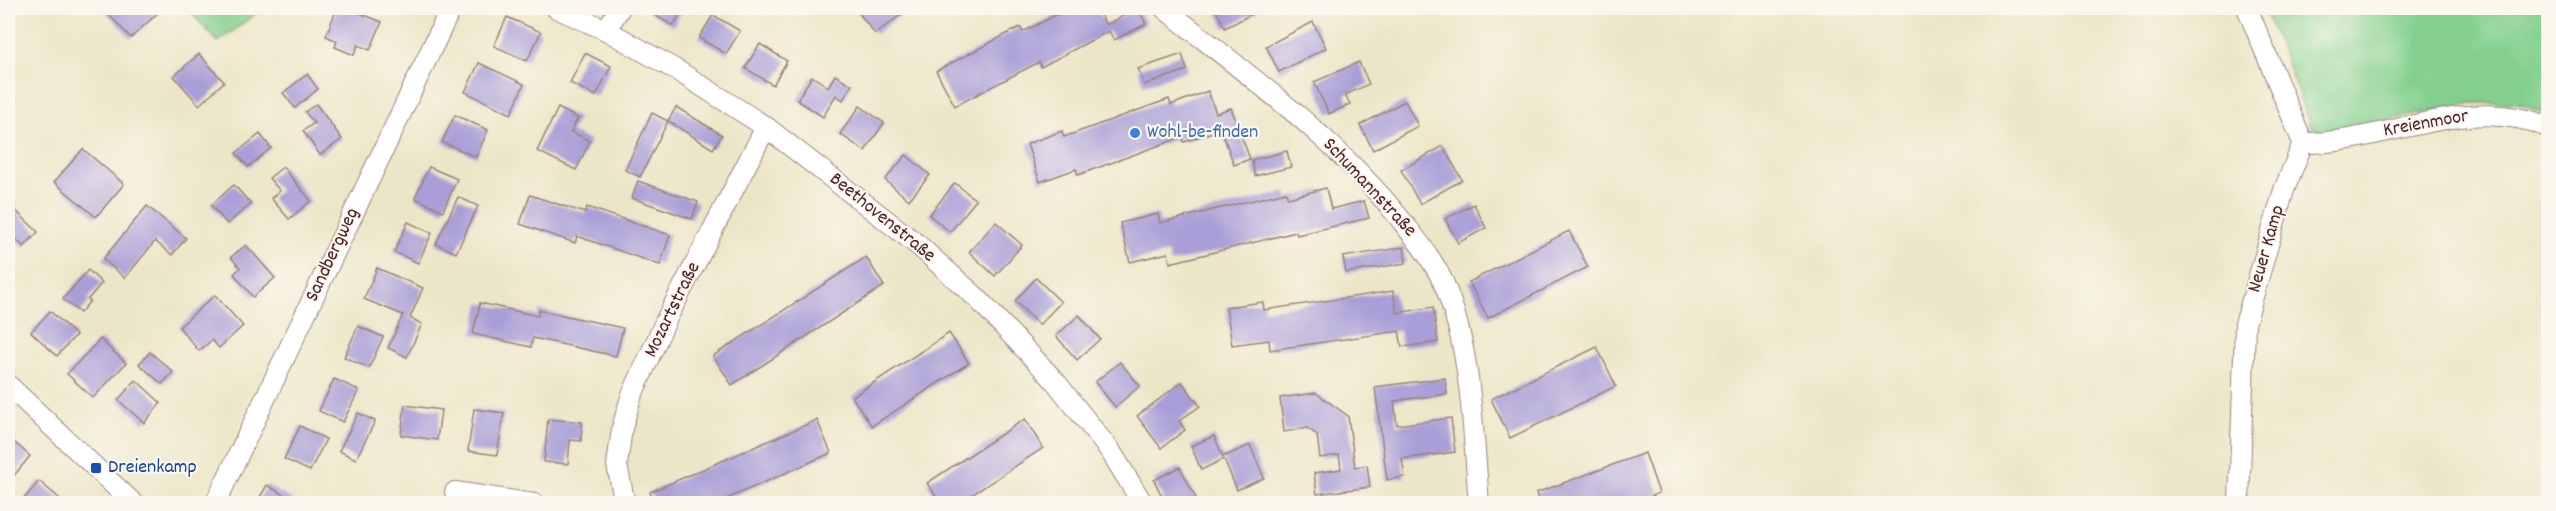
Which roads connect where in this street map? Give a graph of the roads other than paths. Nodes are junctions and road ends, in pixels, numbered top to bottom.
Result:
1 (451, 8) edge
2 (556, 8) edge
3 (620, 8) edge
4 (1164, 8) edge
5 (2247, 8) edge
6 (606, 30) junction
7 (766, 127) junction
8 (2548, 127) edge
9 (2303, 143) junction
10 (8, 385) edge
11 (455, 492) dead end
12 (1478, 503) edge
13 (134, 504) edge
14 (214, 504) edge
15 (534, 504) edge
16 (625, 504) edge
17 (1143, 504) edge
18 (2239, 504) edge

1 - 14 street, Sandbergweg
2 - 6 street, Beethovenstraße
3 - 6 street
4 - 12 street, Schumannstraße
5 - 9 street
6 - 7 street, Beethovenstraße
7 - 16 street, Mozartstraße
7 - 17 street, Beethovenstraße
8 - 9 street, Kreienmoor
9 - 18 street, Neuer Kamp
10 - 13 street
11 - 15 street

